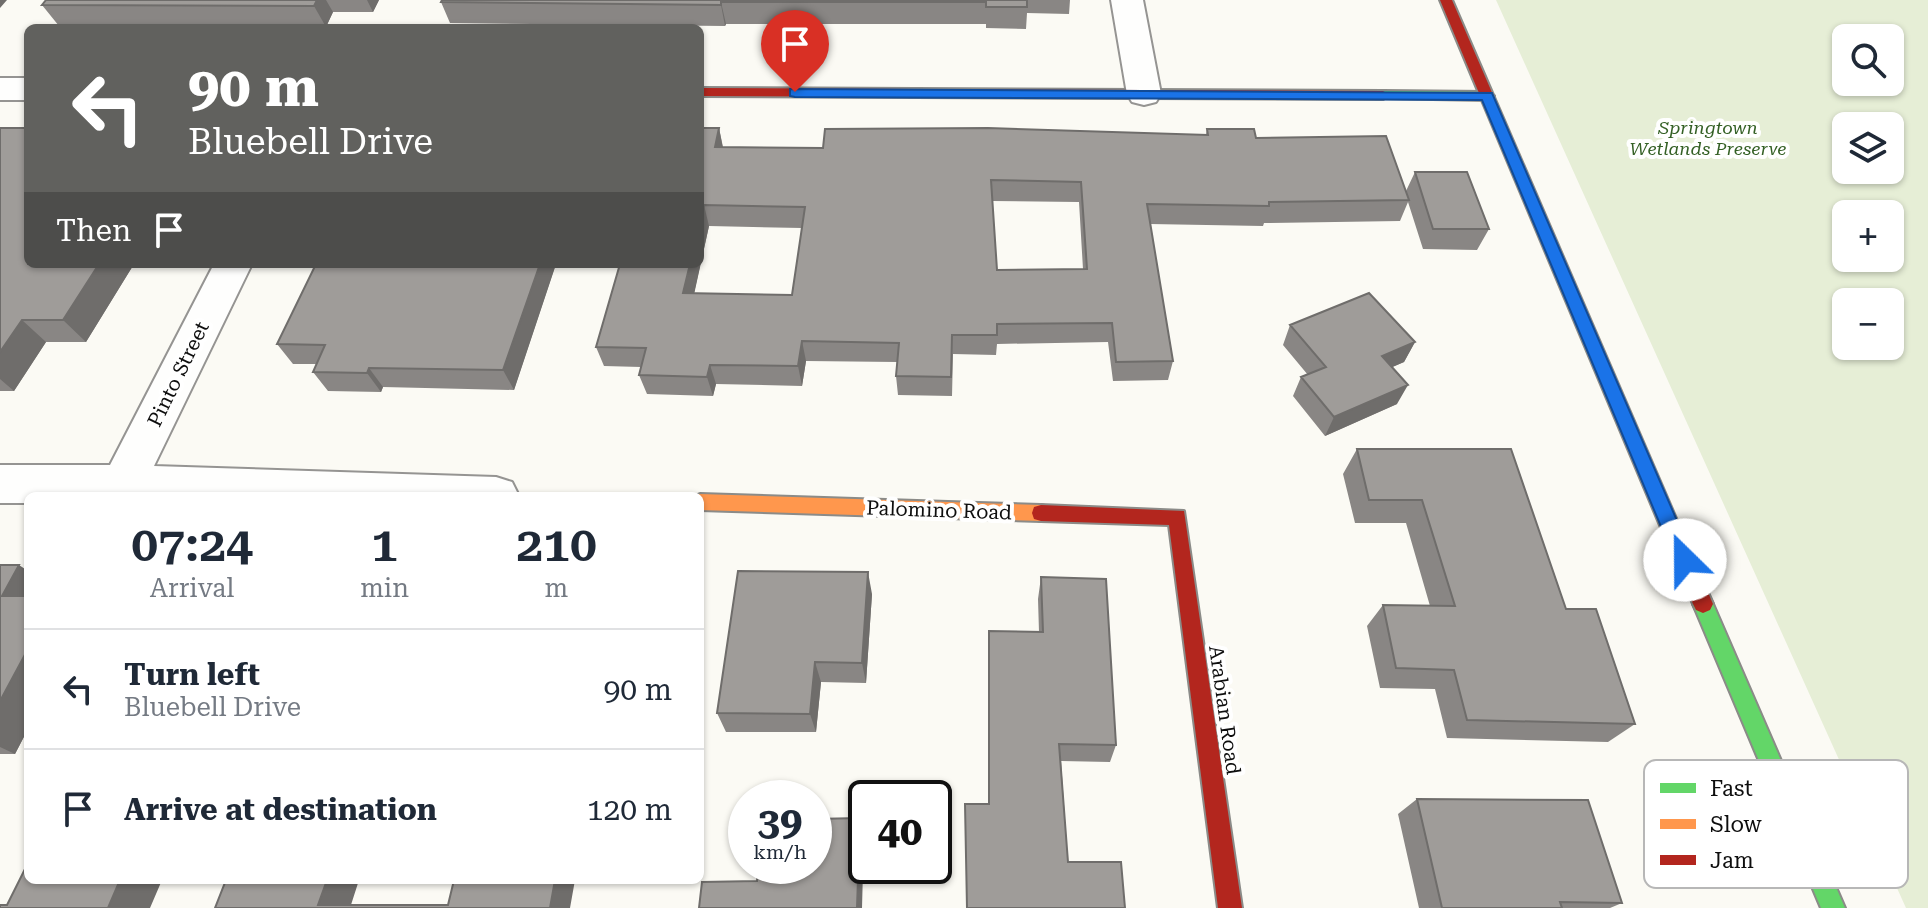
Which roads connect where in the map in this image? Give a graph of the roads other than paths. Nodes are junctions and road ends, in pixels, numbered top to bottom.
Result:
1 (1127, 0) edge
2 (1446, 0) edge
3 (0, 89) edge
4 (24, 89) edge
5 (704, 92) edge
6 (1144, 94) junction
7 (1487, 96) junction
8 (231, 268) edge
9 (0, 484) edge
10 (123, 484) junction
11 (372, 492) edge
12 (704, 502) edge
13 (1177, 517) joint
14 (1770, 760) edge
15 (1824, 888) edge
16 (1230, 908) edge
17 (1833, 908) edge

1 - 6 street
2 - 7 street
3 - 4 street
5 - 6 street
6 - 7 street
7 - 14 street
8 - 10 street, Pinto Street
9 - 10 street
10 - 11 street
12 - 13 street, Palomino Road
13 - 16 street, Arabian Road
15 - 17 street

